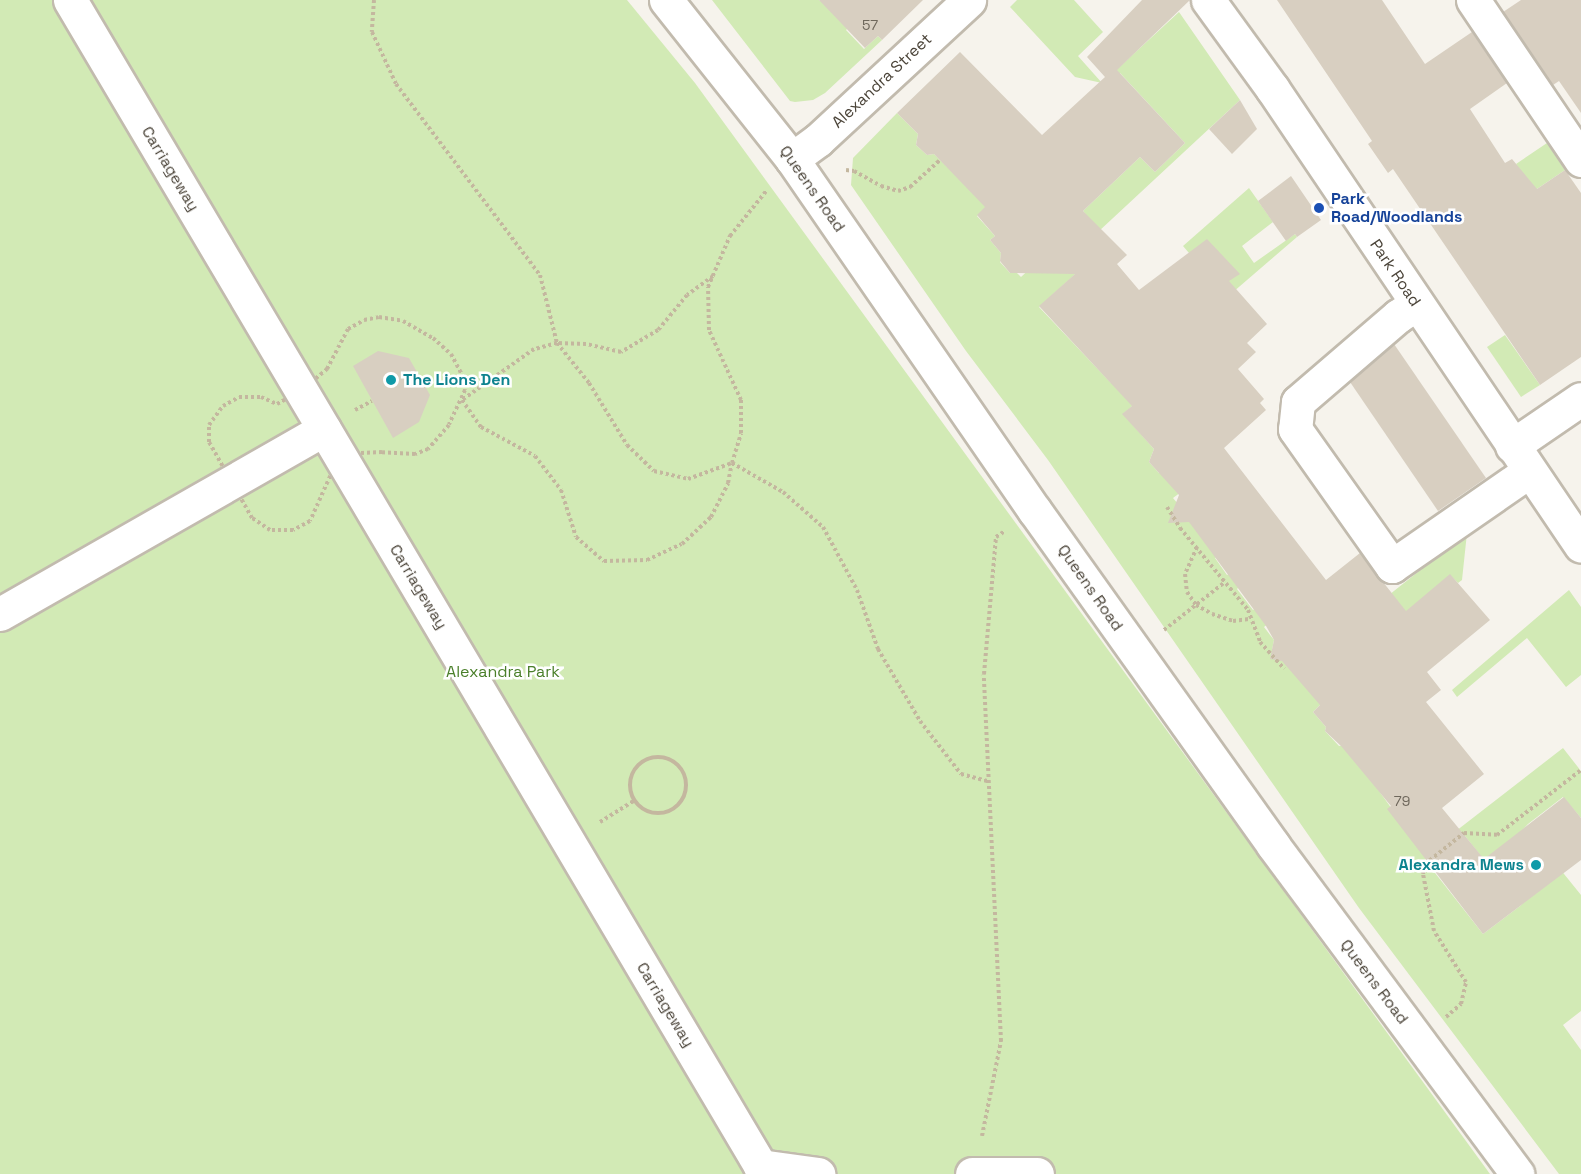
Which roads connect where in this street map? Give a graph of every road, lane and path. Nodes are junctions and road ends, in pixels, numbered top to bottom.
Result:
1 (69, 0) edge
2 (374, 0) edge
3 (666, 0) edge
4 (969, 0) edge
5 (1208, 0) edge
6 (1473, 0) edge
7 (792, 159) junction
8 (940, 160) dead end
9 (1581, 160) edge
10 (839, 170) dead end
11 (713, 276) junction
12 (1416, 304) junction
13 (556, 343) junction
14 (302, 390) junction
15 (1581, 399) edge
16 (462, 400) junction
17 (332, 441) junction
18 (1521, 459) junction
19 (732, 463) junction
20 (1167, 507) dead end
21 (1014, 525) dead end
22 (1581, 546) edge
23 (1197, 547) junction
24 (1225, 582) junction
25 (1196, 605) junction
26 (0, 614) edge
27 (1249, 619) junction
28 (1158, 634) dead end
29 (1284, 669) dead end
30 (1581, 770) edge
31 (988, 781) junction
32 (634, 801) junction
33 (605, 818) dead end
34 (1444, 1018) dead end
35 (763, 1170) edge
36 (973, 1173) edge
37 (818, 1174) edge
38 (1037, 1174) edge
39 (1517, 1174) edge

1 - 14 street, Carriageway
2 - 13 path
3 - 7 street, Queens Road
4 - 7 street, Alexandra Street
5 - 12 street, Park Road
6 - 9 street
7 - 11 path
7 - 39 street, Queens Road
8 - 10 path
11 - 13 path
11 - 19 path
12 - 18 street, Park Road
12 - 18 street
13 - 16 path
13 - 19 path
14 - 16 path
14 - 17 street, Carriageway
15 - 18 street
16 - 17 path
16 - 19 path
17 - 26 street
17 - 35 street, Carriageway
18 - 22 street, Park Road
19 - 31 path
20 - 23 path
21 - 31 path
23 - 24 path
23 - 25 path
24 - 25 path
24 - 27 path
25 - 27 path
25 - 28 path
27 - 29 path
30 - 34 path
31 - 36 path
32 - 32 path
32 - 33 path
35 - 37 street
36 - 38 street

